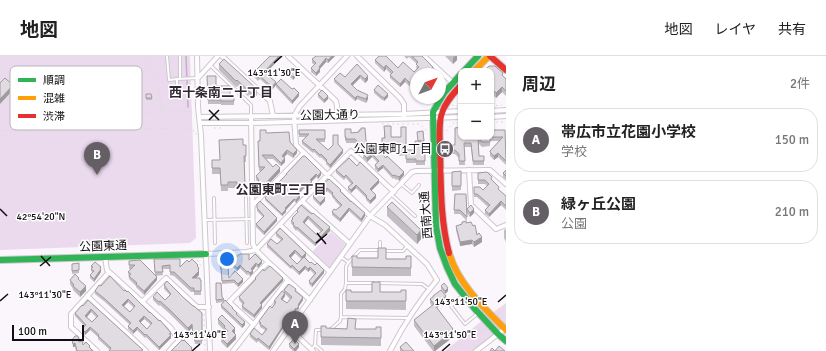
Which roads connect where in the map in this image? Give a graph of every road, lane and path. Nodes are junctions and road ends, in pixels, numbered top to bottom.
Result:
1 (32, 56) edge
2 (146, 56) edge
3 (167, 56) edge
4 (180, 56) edge
5 (197, 56) edge
6 (218, 56) edge
7 (222, 56) edge
8 (288, 56) edge
9 (347, 56) edge
10 (357, 56) edge
11 (424, 56) edge
12 (478, 56) edge
13 (490, 56) edge
14 (210, 65) junction
15 (29, 66) edge
16 (467, 68) edge
17 (477, 68) edge
18 (506, 70) edge
19 (458, 77) edge
20 (198, 78) junction
21 (177, 79) junction
22 (180, 79) junction
23 (453, 83) junction
24 (319, 85) junction
25 (458, 89) edge
26 (177, 93) dead end
27 (451, 104) dead end
28 (506, 105) edge
29 (458, 106) edge
30 (494, 106) edge
31 (506, 110) edge
32 (192, 111) dead end
33 (494, 111) edge
34 (0, 112) edge
35 (10, 112) edge
36 (458, 112) edge
37 (142, 113) edge
38 (162, 113) junction
39 (404, 114) junction
40 (338, 115) junction
41 (433, 115) junction
42 (442, 115) junction
43 (273, 116) junction
44 (294, 116) junction
45 (506, 116) edge
46 (199, 117) junction
47 (251, 117) junction
48 (458, 117) edge
49 (494, 117) edge
50 (404, 119) junction
51 (295, 121) junction
52 (338, 121) junction
53 (494, 122) edge
54 (506, 122) edge
55 (200, 123) junction
56 (251, 123) junction
57 (458, 123) edge
58 (142, 129) edge
59 (64, 130) edge
60 (0, 131) edge
61 (446, 131) dead end
62 (201, 135) junction
63 (304, 153) junction
64 (469, 170) junction
65 (438, 171) junction
66 (327, 175) junction
67 (401, 184) junction
68 (506, 184) edge
69 (419, 185) dead end
70 (392, 193) junction
71 (214, 198) dead end
72 (246, 198) dead end
73 (302, 201) junction
74 (252, 205) junction
75 (370, 216) junction
76 (415, 216) dead end
77 (246, 219) junction
78 (253, 219) junction
79 (205, 220) junction
80 (215, 220) junction
81 (280, 225) junction
82 (506, 225) edge
83 (380, 242) dead end
84 (216, 243) dead end
85 (247, 243) dead end
86 (350, 244) junction
87 (407, 246) junction
88 (256, 250) junction
89 (380, 250) junction
90 (206, 254) junction
91 (341, 257) junction
92 (105, 258) junction
93 (196, 259) dead end
94 (0, 260) edge
95 (268, 262) junction
96 (348, 263) junction
97 (202, 266) dead end
98 (109, 272) junction
99 (330, 272) junction
100 (288, 280) junction
101 (346, 283) junction
102 (429, 289) junction
103 (87, 296) junction
104 (463, 296) junction
105 (310, 300) junction
106 (142, 302) junction
107 (209, 307) junction
108 (478, 313) junction
109 (341, 317) junction
110 (409, 318) junction
111 (253, 324) junction
112 (490, 326) junction
113 (289, 328) junction
114 (506, 329) edge
115 (498, 334) junction
116 (506, 341) edge
117 (315, 345) junction
118 (312, 350) edge
119 (97, 351) edge
120 (146, 351) edge
121 (169, 351) edge
122 (210, 351) edge
123 (233, 351) edge
124 (273, 351) edge
125 (322, 351) edge
126 (390, 351) edge
127 (450, 351) edge
128 (476, 351) edge

1 - 15 path
2 - 38 path
3 - 21 lane
4 - 22 lane
5 - 20 street
6 - 14 street
7 - 43 street
8 - 24 street
9 - 24 street
10 - 39 street
11 - 23 street
12 - 16 street
13 - 17 street
13 - 18 street
14 - 20 street
14 - 47 lane
19 - 23 street
20 - 22 lane
20 - 46 street
21 - 22 lane
21 - 26 lane
23 - 41 street
24 - 40 street
24 - 44 street
25 - 42 street, 西南大通
27 - 29 path
28 - 30 path
31 - 33 street
32 - 38 path
34 - 35 path
36 - 42 street, 公園大通り
37 - 38 path
39 - 40 street, 公園大通り
39 - 41 street, 公園大通り
39 - 50 street
40 - 44 street, 公園大通り
40 - 52 street
41 - 42 street, 公園大通り
41 - 50 street, 公園大通り
41 - 65 street, 西南大通
42 - 48 street, 公園大通り
42 - 65 street, 西南大通
43 - 44 street, 公園大通り
43 - 47 street, 公園大通り
44 - 51 street
45 - 49 street
46 - 47 street, 公園大通り
46 - 55 street
47 - 56 street
50 - 52 street, 公園大通り
51 - 52 street, 公園大通り
51 - 56 street, 公園大通り
51 - 63 street
53 - 54 path
55 - 56 street, 公園大通り
55 - 62 street
56 - 74 street
57 - 61 path
58 - 62 path
59 - 60 path
62 - 79 street
63 - 66 street
63 - 74 street
64 - 65 street
64 - 68 street
64 - 82 street
65 - 67 street
65 - 104 street, 西南大通
65 - 114 street, 西南大通
66 - 70 street
66 - 73 street
66 - 75 street
67 - 69 lane
67 - 70 street
70 - 75 street
70 - 76 lane
71 - 80 lane
72 - 77 lane
73 - 81 street
73 - 86 street
74 - 78 street
75 - 86 street
75 - 87 street
77 - 78 lane
77 - 80 lane
77 - 85 lane
78 - 88 street
79 - 80 lane
79 - 90 street
80 - 84 lane
81 - 88 street
81 - 99 street
83 - 89 lane
86 - 91 street
87 - 89 lane
87 - 102 street
88 - 90 street
88 - 95 street
89 - 96 lane
90 - 92 street, 公園東通
90 - 107 street
91 - 96 lane
91 - 99 street
92 - 94 street, 公園東通
92 - 98 street
93 - 97 path
95 - 100 street
95 - 111 street
96 - 101 lane
98 - 103 street
98 - 106 street
99 - 105 street
100 - 105 street
100 - 111 street
101 - 102 lane
101 - 109 lane
102 - 110 street
103 - 119 street
103 - 120 street
104 - 108 street, 西南大通
104 - 108 lane
105 - 113 street
106 - 107 street
106 - 121 street
107 - 122 street
108 - 112 street, 西南大通
109 - 110 lane
109 - 117 lane
110 - 126 street
111 - 123 street
112 - 115 street, 西南大通
112 - 127 path
113 - 118 street
113 - 124 street
114 - 115 street
115 - 116 street, 西南大通
115 - 128 street
117 - 118 lane
117 - 125 lane

